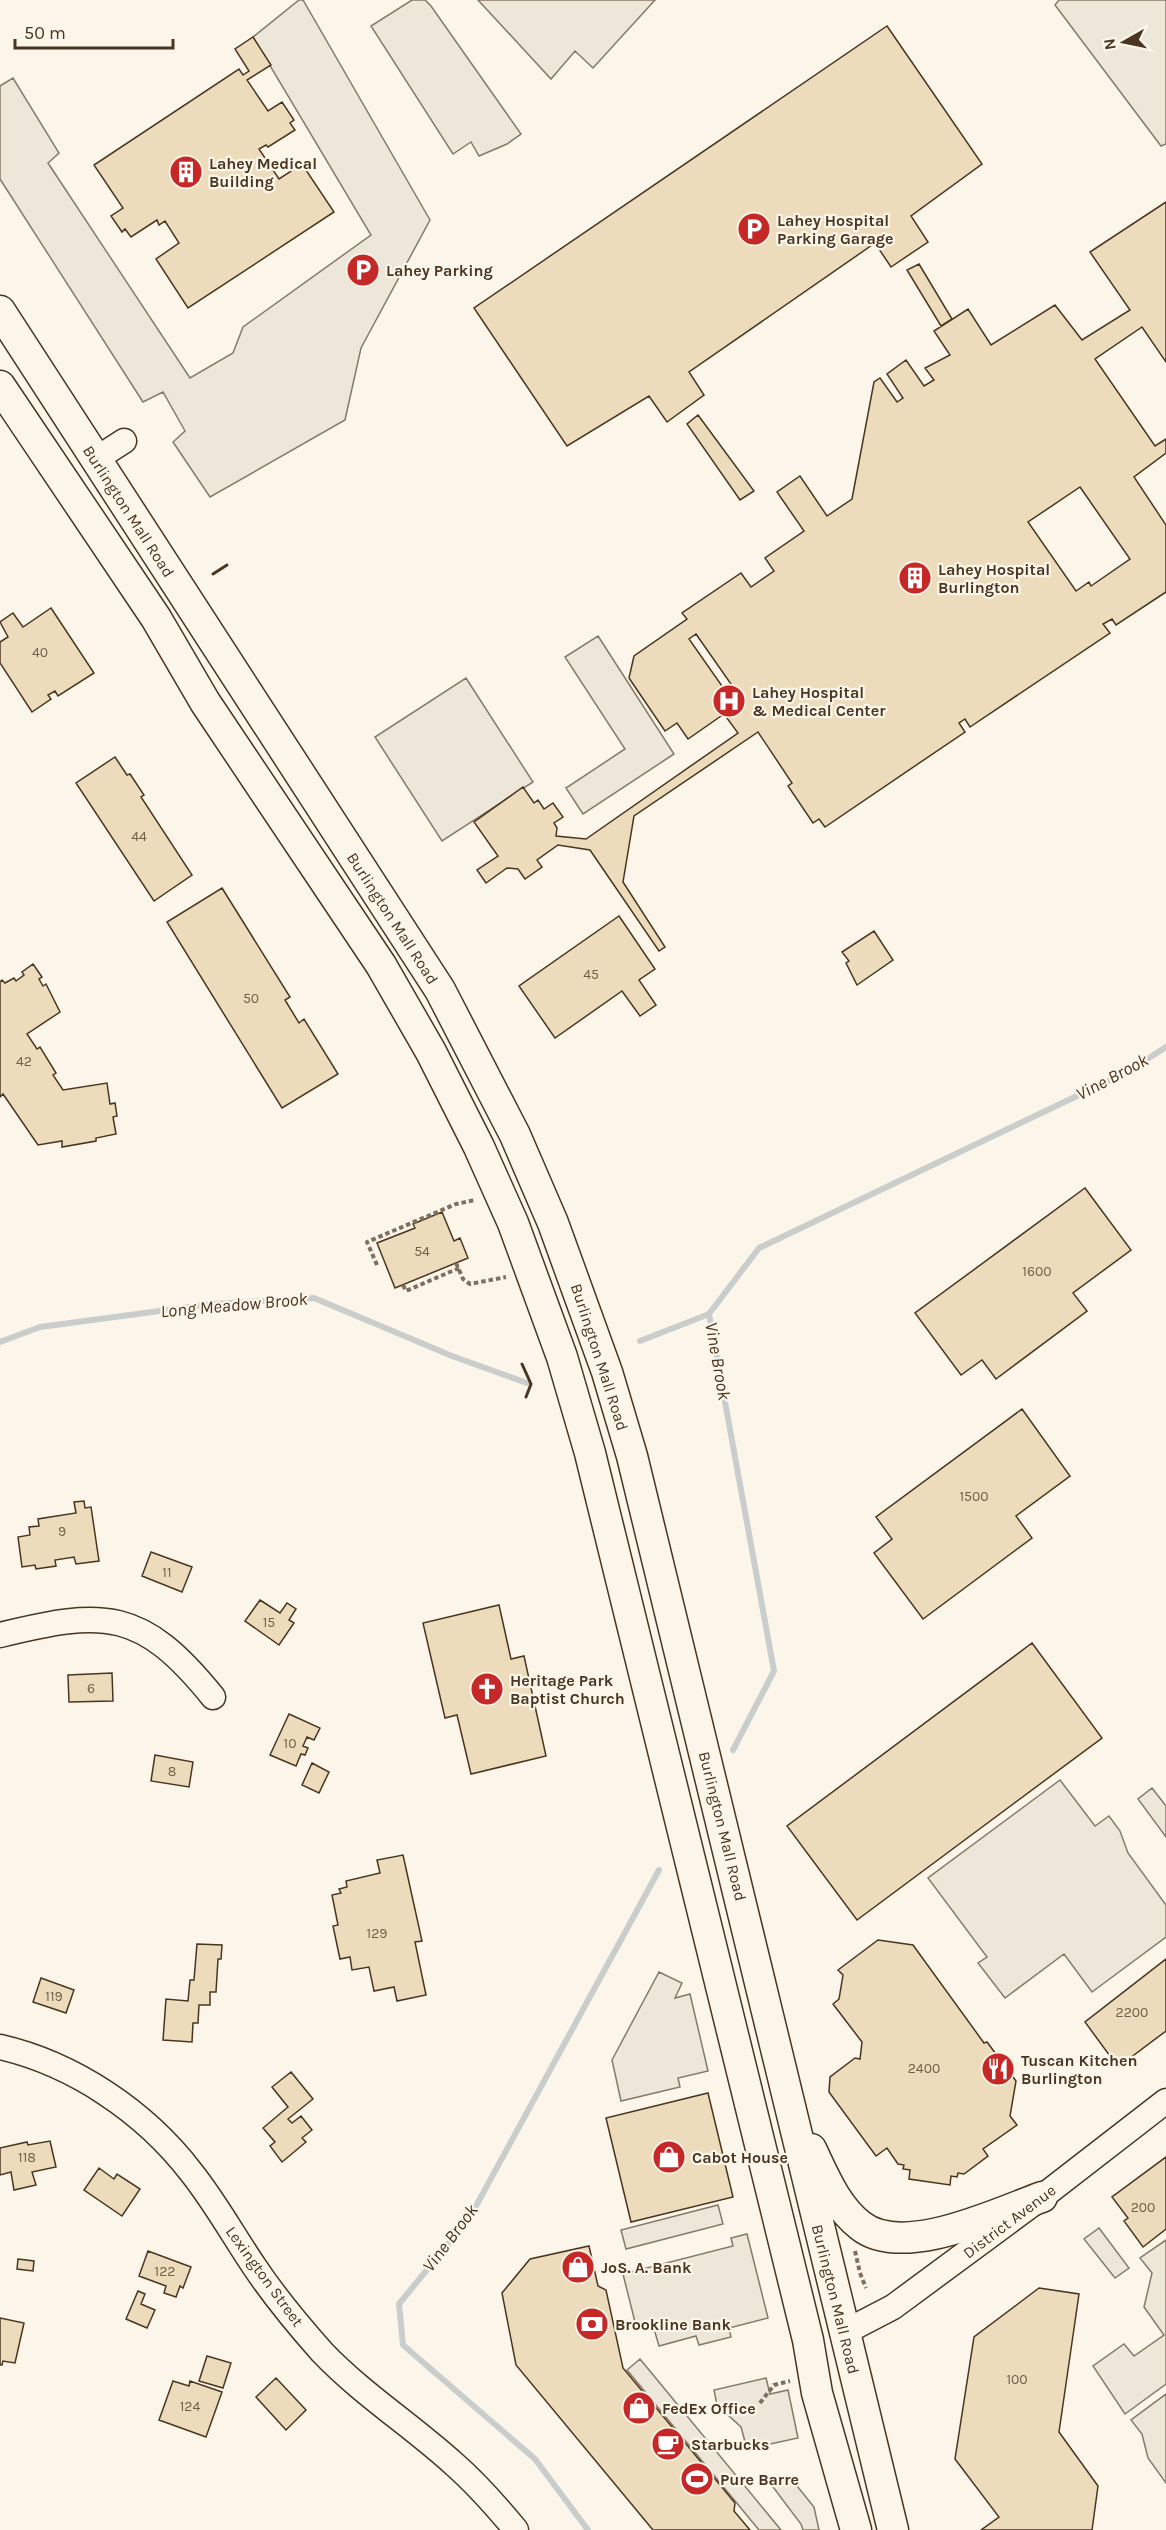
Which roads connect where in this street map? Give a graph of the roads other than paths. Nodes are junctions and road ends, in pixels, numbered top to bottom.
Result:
1 (0, 311) edge
2 (0, 386) edge
3 (124, 441) dead end
4 (96, 459) junction
5 (0, 1635) edge
6 (213, 1697) dead end
7 (0, 2047) edge
8 (1166, 2101) edge
9 (788, 2103) junction
10 (1042, 2197) junction
11 (845, 2332) junction
12 (808, 2340) junction
13 (516, 2530) edge
14 (856, 2530) edge
15 (893, 2530) edge

1 - 4 main road, Burlington Mall Road
2 - 12 main road
3 - 4 street
4 - 9 main road, Burlington Mall Road
5 - 6 street
7 - 13 street, Lexington Street
8 - 10 street, District Avenue
9 - 10 main road
9 - 11 main road, Burlington Mall Road
10 - 11 street, District Avenue
11 - 12 main road
11 - 15 main road, Burlington Mall Road
12 - 14 main road

